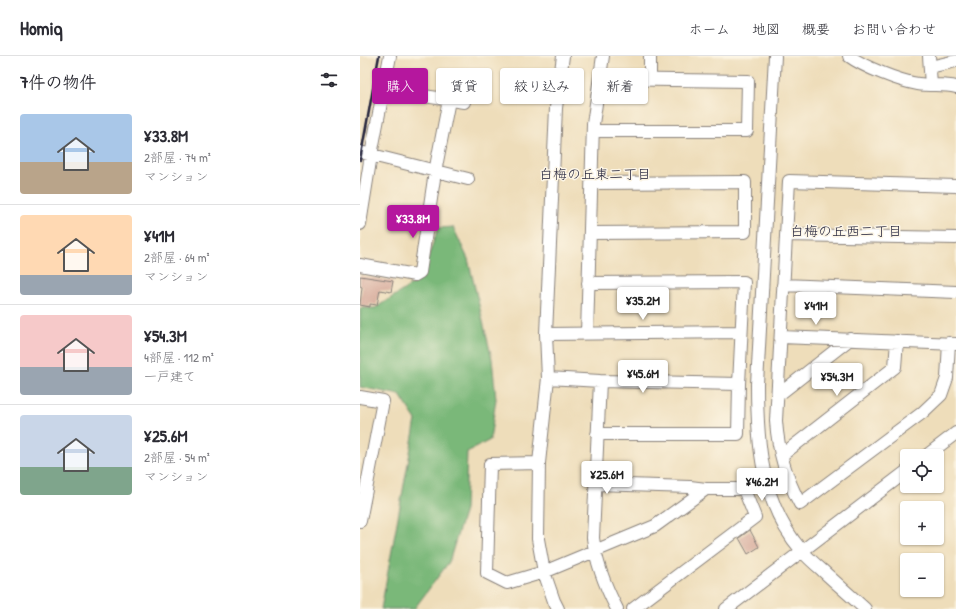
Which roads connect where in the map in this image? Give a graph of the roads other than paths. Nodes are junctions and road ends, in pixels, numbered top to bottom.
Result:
1 (390, 56) edge
2 (563, 56) edge
3 (603, 56) edge
4 (650, 56) edge
5 (775, 56) edge
6 (849, 56) edge
7 (929, 61) edge
8 (956, 61) edge
9 (388, 68) edge
10 (601, 68) edge
11 (650, 79) joint
12 (931, 85) junction
13 (956, 87) edge
14 (380, 104) edge
15 (448, 104) edge
16 (597, 104) edge
17 (593, 131) junction
18 (366, 153) edge
19 (435, 172) junction
20 (468, 179) dead end
21 (592, 183) junction
22 (956, 186) edge
23 (360, 224) edge
24 (590, 233) junction
25 (786, 235) junction
26 (956, 238) edge
27 (360, 265) edge
28 (588, 283) junction
29 (784, 285) junction
30 (956, 292) edge
31 (741, 332) junction
32 (546, 334) junction
33 (587, 334) junction
34 (781, 337) junction
35 (850, 339) junction
36 (897, 341) junction
37 (953, 344) edge
38 (548, 378) junction
39 (600, 381) junction
40 (739, 384) junction
41 (777, 396) junction
42 (360, 397) edge
43 (956, 433) edge
44 (597, 434) junction
45 (935, 449) edge
46 (782, 455) junction
47 (539, 463) junction
48 (900, 476) edge
49 (596, 484) junction
50 (706, 489) junction
51 (360, 521) edge
52 (595, 551) junction
53 (802, 552) junction
54 (544, 572) junction
55 (558, 609) edge
56 (617, 609) edge
57 (633, 609) edge
58 (726, 609) edge
59 (865, 609) edge

1 - 9 street
2 - 32 street
3 - 10 street
4 - 11 street
5 - 53 street
6 - 12 street
7 - 8 street
7 - 12 street
11 - 17 street
12 - 13 street
14 - 18 street
15 - 19 street
16 - 17 street
17 - 21 street
18 - 19 street
18 - 23 street
19 - 20 street
19 - 27 street
21 - 24 street
21 - 24 street
22 - 25 street
24 - 28 street
25 - 26 street
25 - 29 street
28 - 31 street
28 - 33 street
29 - 30 street
29 - 34 street
31 - 33 street
31 - 40 street
32 - 33 street
32 - 38 street
34 - 35 street
34 - 41 street
35 - 36 street
35 - 41 street
36 - 37 street
36 - 46 street
37 - 46 street
38 - 39 street
38 - 47 street
39 - 40 street
39 - 44 street
40 - 44 street
41 - 46 street
42 - 51 street
43 - 45 street
44 - 49 street
47 - 54 street
47 - 54 street
48 - 53 street
49 - 50 street
49 - 52 street
50 - 52 street
50 - 57 street
52 - 54 street
52 - 56 street
53 - 58 street
53 - 59 street
54 - 55 street

